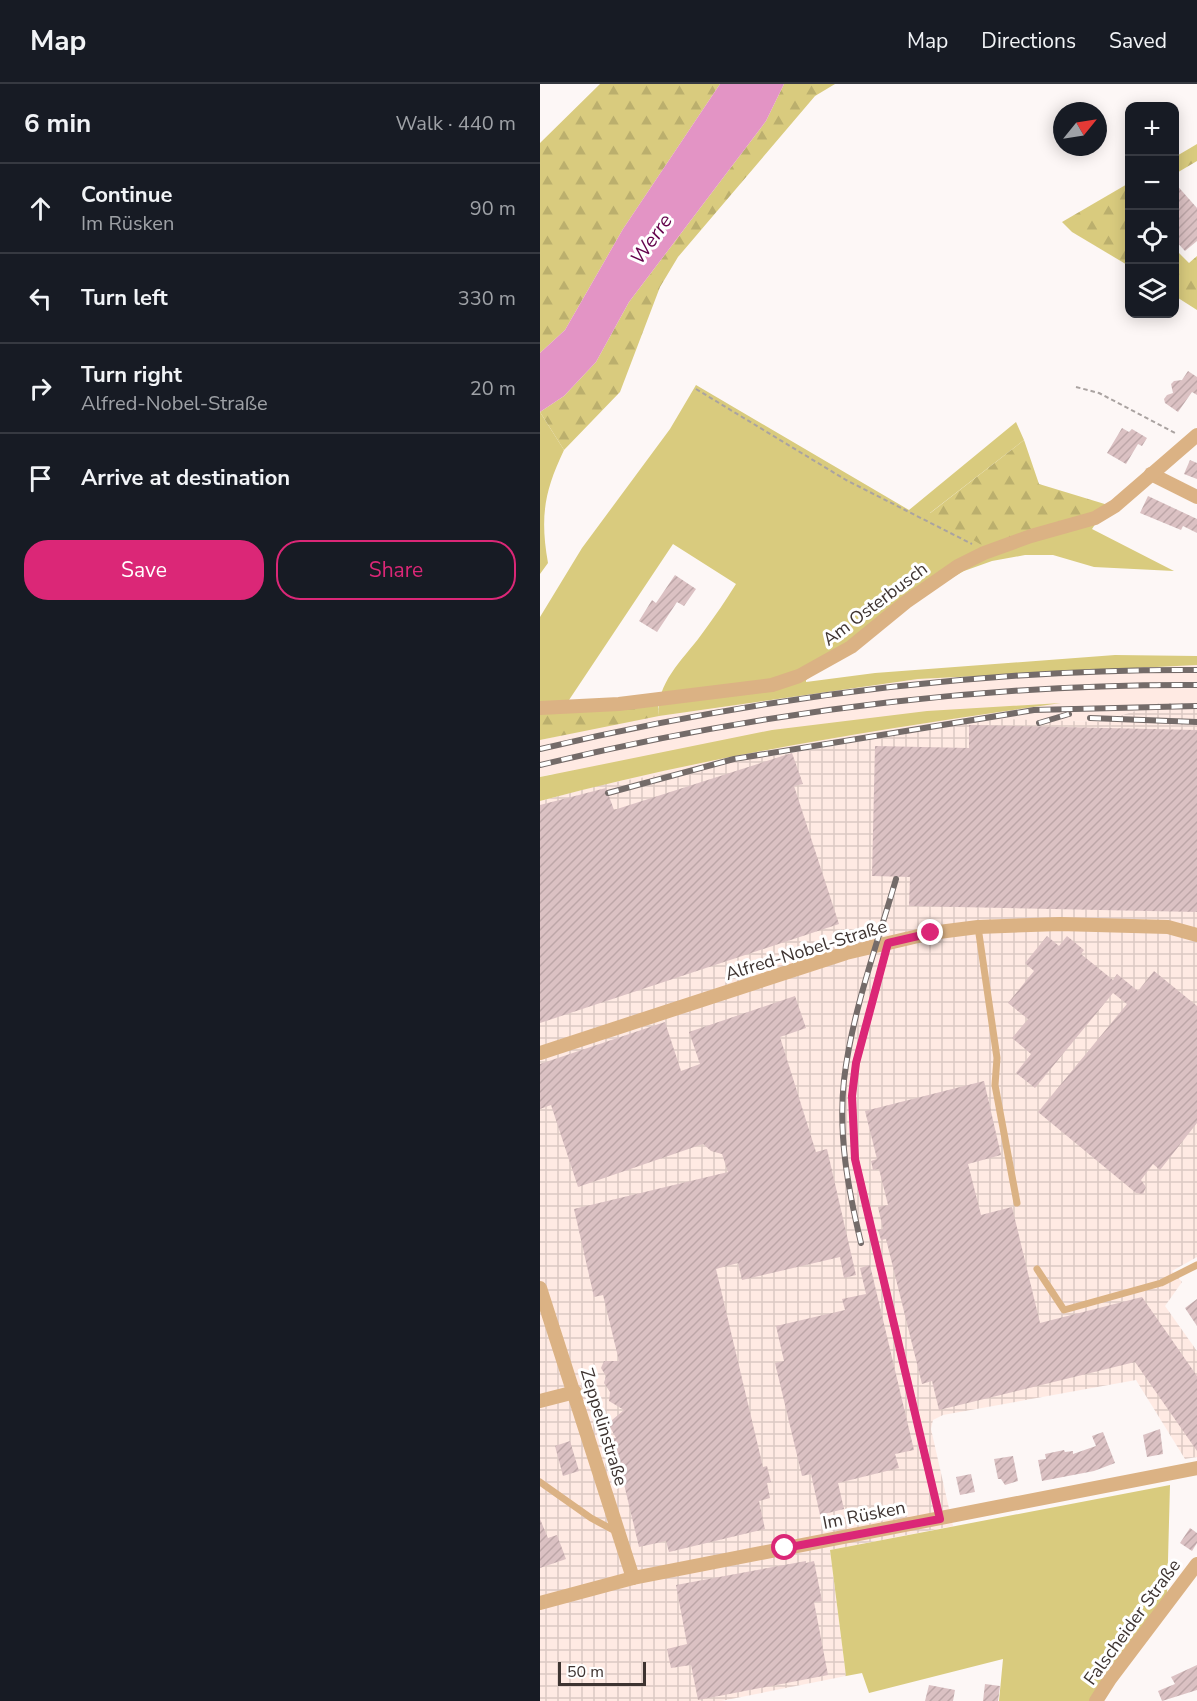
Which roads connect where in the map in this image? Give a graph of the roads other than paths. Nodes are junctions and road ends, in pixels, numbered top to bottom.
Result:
1 (1194, 438) edge
2 (1151, 474) junction
3 (1197, 496) edge
4 (540, 708) edge
5 (978, 927) junction
6 (1197, 934) edge
7 (888, 943) junction
8 (540, 1053) edge
9 (1017, 1203) dead end
10 (1197, 1265) edge
11 (1037, 1269) dead end
12 (540, 1287) edge
13 (574, 1392) junction
14 (540, 1401) edge
15 (1197, 1468) edge
16 (540, 1482) edge
17 (940, 1519) junction
18 (617, 1532) junction
19 (1197, 1564) edge
20 (633, 1578) junction
21 (540, 1604) edge
22 (1096, 1701) edge

1 - 2 street, Am Osterbusch
2 - 3 street
2 - 4 street, Am Osterbusch
5 - 6 street, Alfred-Nobel-Straße
5 - 7 street, Alfred-Nobel-Straße
5 - 9 lane
7 - 8 street, Alfred-Nobel-Straße
7 - 17 lane
10 - 11 lane
12 - 13 street, Zeppelinstraße
13 - 14 street
13 - 18 street, Zeppelinstraße
15 - 17 street, Im Rüsken
16 - 18 lane
17 - 20 street, Im Rüsken
18 - 20 street, Zeppelinstraße
19 - 22 street, Falscheider Straße
20 - 21 street, Im Rüsken

